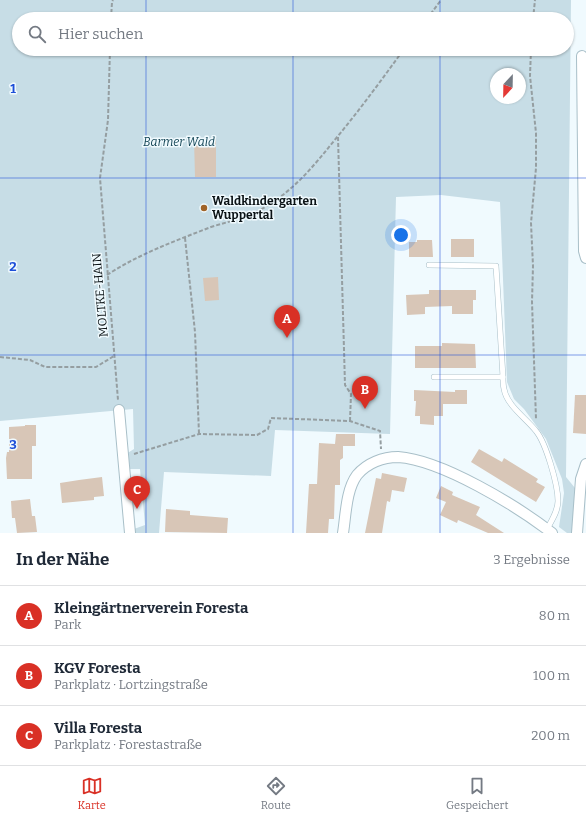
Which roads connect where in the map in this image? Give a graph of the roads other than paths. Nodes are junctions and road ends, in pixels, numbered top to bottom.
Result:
1 (582, 56) dead end
2 (586, 258) edge
3 (429, 265) dead end
4 (434, 377) dead end
5 (503, 377) junction
6 (119, 410) road end
7 (586, 464) edge
8 (550, 531) edge
9 (130, 533) edge
10 (343, 533) edge
11 (577, 533) edge

1 - 2 street
3 - 5 lane
4 - 5 lane
5 - 8 lane
6 - 9 street
7 - 11 street
8 - 10 street

